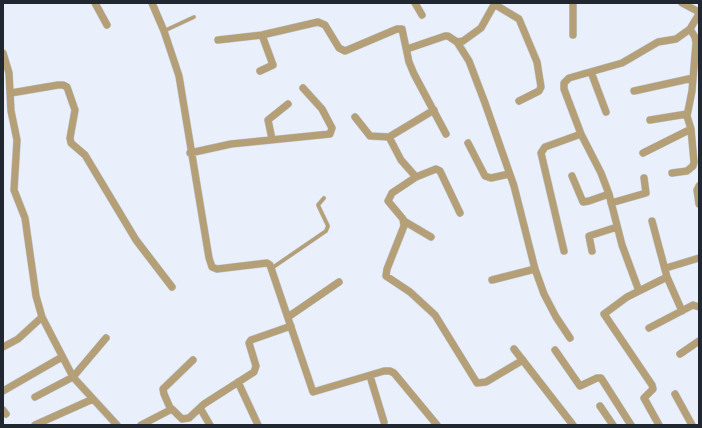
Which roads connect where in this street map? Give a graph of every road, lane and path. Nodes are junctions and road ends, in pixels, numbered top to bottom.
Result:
1 (95, 3) edge
2 (152, 3) edge
3 (415, 3) edge
4 (494, 3) edge
5 (573, 3) edge
6 (682, 3) edge
7 (699, 13) edge
8 (422, 15) dead end
9 (194, 17) dead end
10 (107, 25) dead end
11 (690, 29) junction
12 (164, 31) junction
13 (262, 35) junction
14 (573, 35) dead end
15 (218, 40) dead end
16 (458, 42) junction
17 (407, 49) junction
18 (4, 57) edge
19 (260, 71) dead end
20 (590, 72) junction
21 (693, 78) junction
22 (303, 88) dead end
23 (634, 92) dead end
24 (11, 93) junction
25 (519, 101) dead end
26 (288, 104) dead end
27 (434, 110) junction
28 (606, 112) dead end
29 (687, 114) junction
30 (355, 117) dead end
31 (650, 120) dead end
32 (691, 130) junction
33 (446, 134) dead end
34 (581, 134) junction
35 (389, 137) junction
36 (272, 139) junction
37 (468, 143) dead end
38 (190, 153) junction
39 (643, 153) dead end
40 (672, 173) dead end
41 (509, 174) junction
42 (572, 176) dead end
43 (416, 177) junction
44 (644, 178) dead end
45 (699, 186) edge
46 (609, 194) junction
47 (324, 198) dead end
48 (611, 203) junction
49 (699, 204) edge
50 (460, 213) dead end
51 (404, 221) junction
52 (652, 221) dead end
53 (617, 227) junction
54 (431, 237) dead end
55 (564, 251) dead end
56 (592, 251) dead end
57 (699, 258) edge
58 (272, 268) junction
59 (666, 268) junction
60 (536, 269) junction
61 (668, 278) junction
62 (492, 280) dead end
63 (339, 282) dead end
64 (172, 287) dead end
65 (639, 291) junction
66 (699, 307) edge
67 (682, 311) junction
68 (42, 317) junction
69 (288, 317) junction
70 (291, 326) junction
71 (649, 328) dead end
72 (106, 338) dead end
73 (570, 338) dead end
74 (699, 341) edge
75 (3, 347) edge
76 (514, 349) dead end
77 (555, 350) dead end
78 (680, 354) dead end
79 (62, 357) junction
80 (193, 360) dead end
81 (524, 360) junction
82 (370, 376) junction
83 (72, 377) junction
84 (238, 382) junction
85 (3, 391) edge
86 (675, 394) dead end
87 (35, 397) dead end
88 (93, 399) junction
89 (600, 406) dead end
90 (200, 408) junction
91 (171, 410) junction
92 (384, 422) dead end
93 (35, 425) edge
94 (117, 425) edge
95 (141, 425) edge
96 (210, 425) edge
97 (258, 425) edge
98 (437, 425) edge
99 (573, 425) edge
100 (613, 425) edge
101 (631, 425) edge
102 (659, 425) edge
103 (692, 425) edge

1 - 10 street
2 - 12 street
3 - 8 street
4 - 16 street
4 - 25 street
5 - 14 street
6 - 7 street
7 - 11 street
9 - 12 lane
11 - 20 street
11 - 21 street
12 - 38 street
13 - 15 street
13 - 17 street
13 - 19 street
16 - 17 street
16 - 41 street
17 - 27 street
18 - 24 street
20 - 28 street
20 - 34 street
21 - 23 street
21 - 29 street
22 - 36 street
24 - 64 street
24 - 68 street
26 - 36 street
27 - 33 street
27 - 35 street
29 - 31 street
29 - 32 street
30 - 35 street
32 - 39 street
32 - 40 street
34 - 46 street
34 - 55 street
35 - 43 street
36 - 38 street
37 - 41 street
38 - 58 street
41 - 60 street
42 - 46 street
43 - 50 street
43 - 51 street
44 - 48 street
45 - 49 street
46 - 48 street
47 - 58 lane
48 - 53 street
51 - 54 street
51 - 81 street
52 - 59 street
53 - 56 street
53 - 65 street
57 - 59 street
58 - 69 street
59 - 61 street
60 - 62 street
60 - 73 street
61 - 65 street
61 - 67 street
63 - 69 street
65 - 102 street
66 - 67 street
67 - 71 street
68 - 75 street
68 - 79 street
69 - 70 street
70 - 82 street
70 - 84 street
72 - 83 street
74 - 78 street
76 - 81 street
77 - 101 street
79 - 83 street
79 - 85 street
80 - 91 street
81 - 99 street
82 - 92 street
82 - 98 street
83 - 87 street
83 - 88 street
84 - 90 street
84 - 97 street
86 - 103 street
88 - 93 street
88 - 94 street
89 - 100 street
90 - 91 street
90 - 96 street
91 - 95 street

